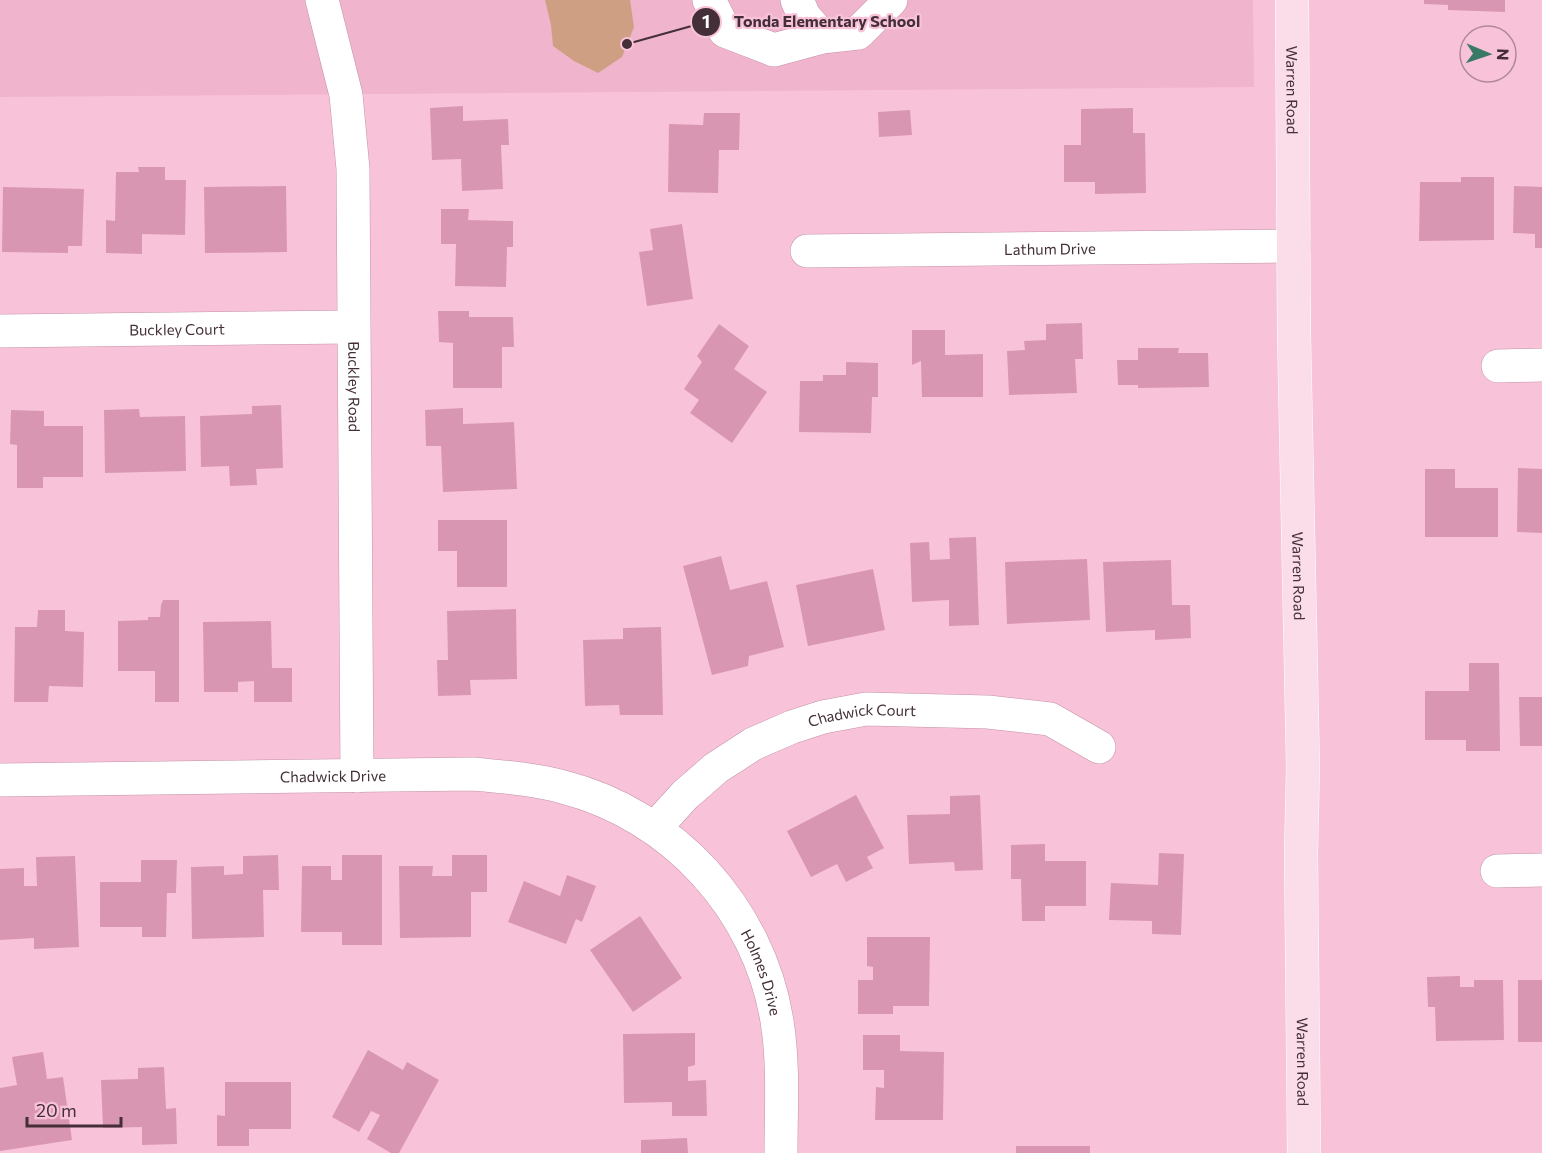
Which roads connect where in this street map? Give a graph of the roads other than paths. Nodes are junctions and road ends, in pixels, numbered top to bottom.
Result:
1 (321, 0) edge
2 (709, 0) edge
3 (798, 0) edge
4 (891, 0) edge
5 (1292, 0) edge
6 (822, 38) junction
7 (1294, 246) junction
8 (807, 251) dead end
9 (353, 327) junction
10 (0, 331) edge
11 (1542, 365) edge
12 (1498, 366) dead end
13 (1099, 747) dead end
14 (357, 776) junction
15 (0, 780) edge
16 (655, 828) junction
17 (1542, 870) edge
18 (1497, 871) dead end
19 (781, 1153) edge
20 (1304, 1153) edge

1 - 9 street, Buckley Road
2 - 6 street
3 - 6 street
4 - 6 street
5 - 7 main road, Warren Road
7 - 8 street, Lathum Drive
7 - 20 main road, Warren Road
9 - 10 street, Buckley Court
9 - 14 street, Buckley Road
11 - 12 street
13 - 16 street, Chadwick Court
14 - 15 street, Chadwick Drive
14 - 16 street, Chadwick Drive
16 - 19 street, Holmes Drive
17 - 18 street

